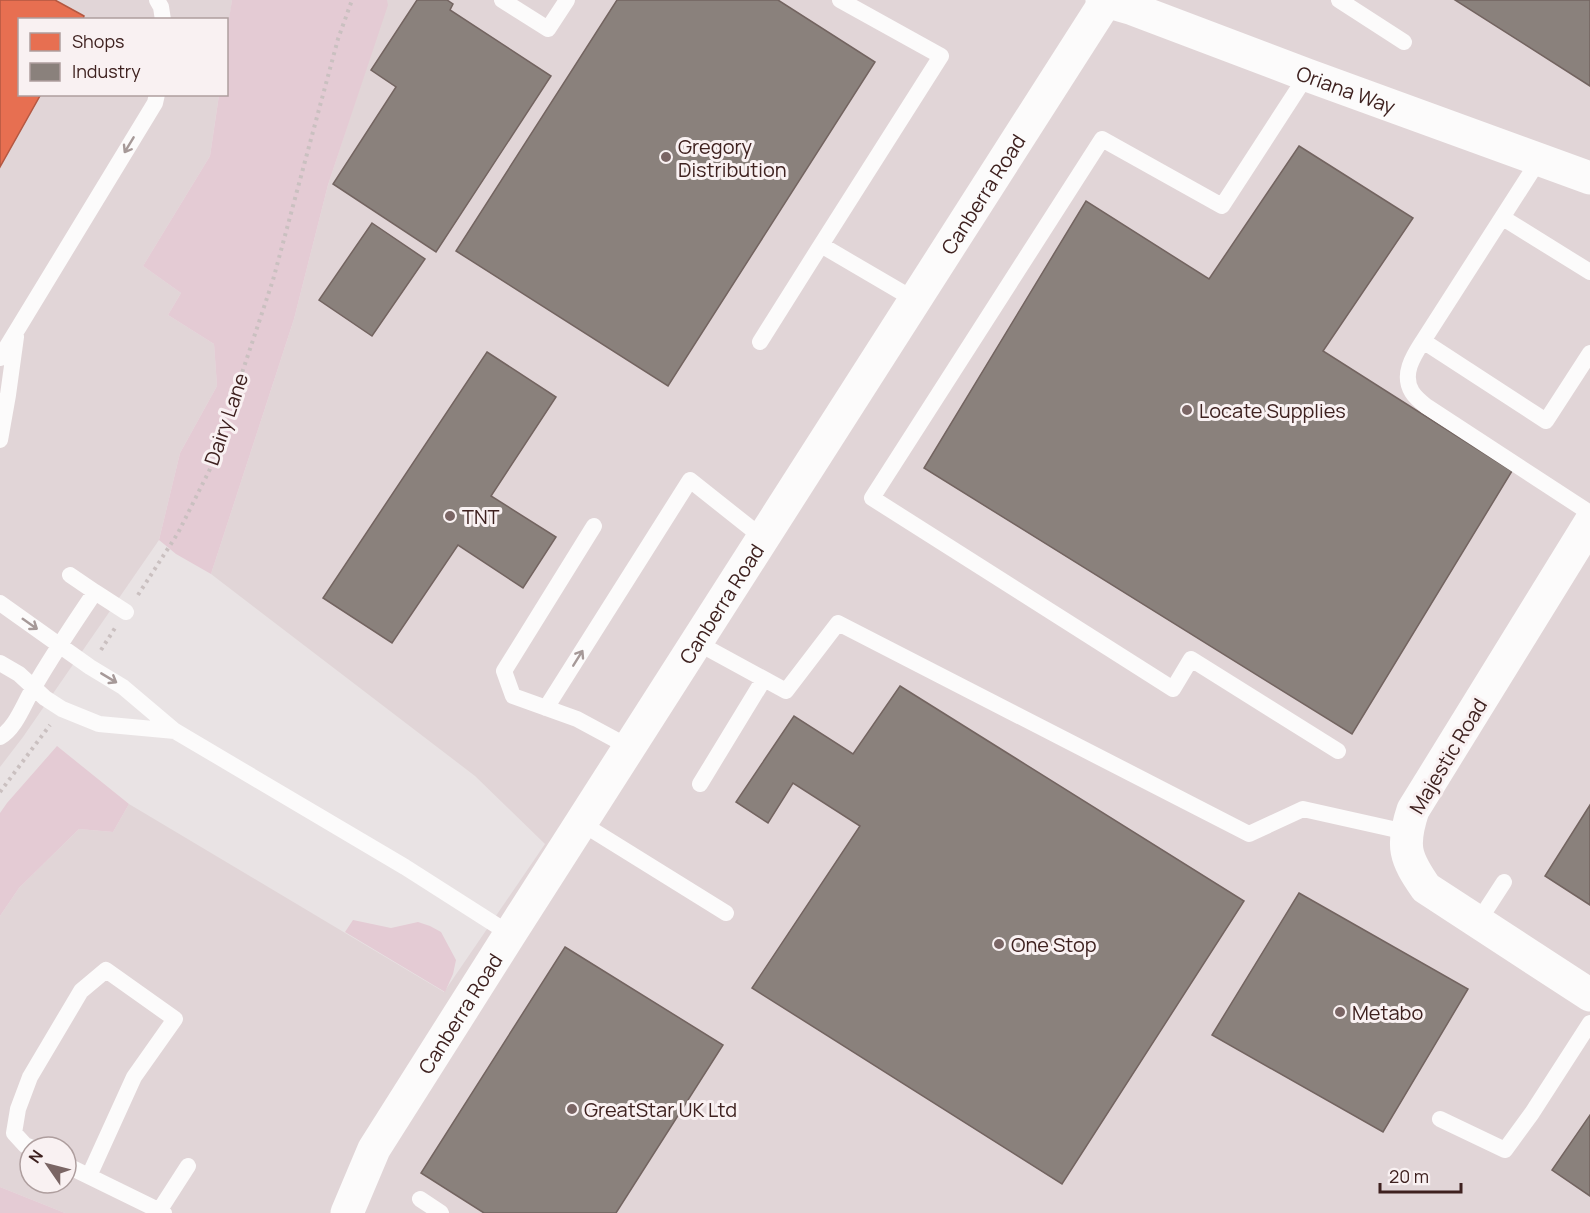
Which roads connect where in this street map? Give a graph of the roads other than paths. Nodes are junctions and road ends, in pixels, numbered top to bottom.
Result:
1 (157, 0) edge
2 (501, 0) edge
3 (567, 0) edge
4 (840, 0) edge
5 (1339, 0) edge
6 (1120, 3) edge
7 (163, 18) edge
8 (1404, 42) dead end
9 (1307, 75) junction
10 (157, 96) edge
11 (1539, 160) junction
12 (1590, 178) edge
13 (1503, 218) junction
14 (821, 245) junction
15 (1590, 273) edge
16 (915, 300) junction
17 (17, 330) junction
18 (1423, 341) junction
19 (760, 342) dead end
20 (1590, 353) edge
21 (0, 358) edge
22 (0, 440) edge
23 (1590, 513) edge
24 (1590, 523) edge
25 (594, 526) dead end
26 (763, 538) junction
27 (70, 575) dead end
28 (95, 592) junction
29 (0, 603) edge
30 (126, 612) road end
31 (696, 642) junction
32 (60, 646) junction
33 (0, 663) edge
34 (764, 679) junction
35 (34, 686) junction
36 (546, 708) junction
37 (174, 731) junction
38 (0, 737) edge
39 (629, 747) junction
40 (1338, 751) dead end
41 (700, 784) dead end
42 (581, 823) junction
43 (1406, 832) junction
44 (1504, 882) dead end
45 (726, 913) dead end
46 (1478, 922) junction
47 (510, 934) junction
48 (1590, 995) edge
49 (1590, 1023) edge
50 (1440, 1119) dead end
51 (18, 1137) edge
52 (188, 1166) dead end
53 (78, 1171) edge
54 (89, 1176) junction
55 (420, 1199) dead end
56 (161, 1212) edge
57 (347, 1213) edge
58 (441, 1213) edge

1 - 7 lane
2 - 3 lane
4 - 14 lane
5 - 8 lane
6 - 9 street, Oriana Way
6 - 16 street, Canberra Road
9 - 11 street, Oriana Way
9 - 40 lane
10 -> 17 lane
11 - 12 street, Oriana Way
11 - 13 lane
13 - 15 lane
13 - 18 lane
14 - 16 lane
14 - 19 lane
16 - 26 street, Canberra Road
17 - 21 lane
17 - 22 lane
18 - 20 lane
18 - 23 lane
24 - 43 street, Majestic Road
25 - 36 lane
26 - 31 street, Canberra Road
36 -> 26 lane
27 - 28 lane
28 - 30 lane
28 - 32 lane
29 -> 32 lane
31 - 34 lane
31 - 39 street, Canberra Road
32 - 35 lane
32 -> 37 lane
33 - 35 lane
34 - 41 lane
34 - 43 lane
35 - 37 lane
35 - 38 lane
36 - 39 lane
37 - 47 lane
39 - 42 street, Canberra Road
42 - 45 lane
42 - 47 street, Canberra Road
43 - 46 street, Majestic Road
44 - 46 lane
46 - 48 street, Majestic Road
47 - 57 street, Canberra Road
49 - 50 lane
51 - 54 lane
52 - 56 lane
53 - 54 lane
54 - 56 lane
55 - 58 lane

